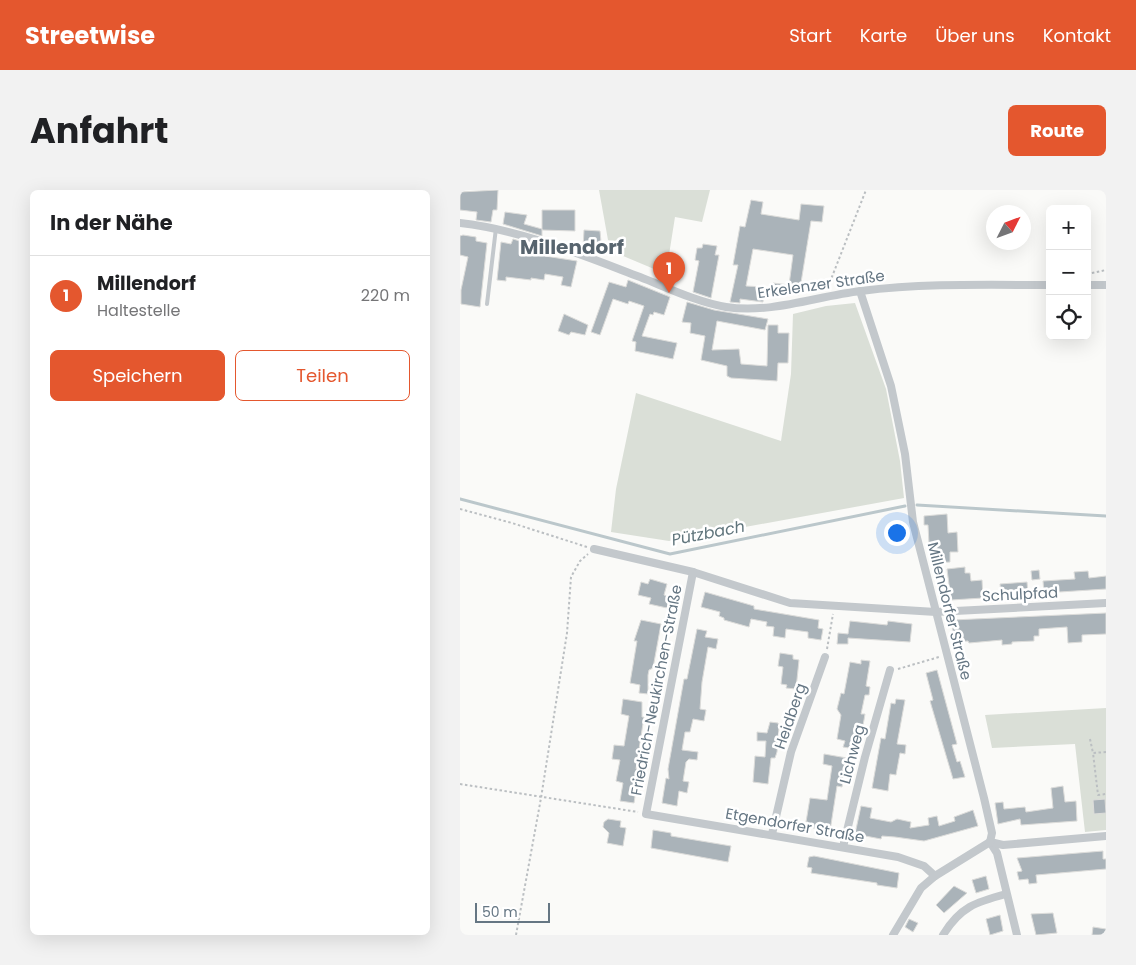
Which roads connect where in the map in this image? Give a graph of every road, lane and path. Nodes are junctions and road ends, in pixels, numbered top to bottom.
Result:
1 (866, 190) edge
2 (460, 223) edge
3 (496, 228) junction
4 (1106, 270) edge
5 (1091, 273) edge
6 (1046, 285) edge
7 (1091, 285) edge
8 (1106, 285) edge
9 (860, 291) junction
10 (825, 296) junction
11 (487, 304) dead end
12 (460, 509) edge
13 (594, 549) junction
14 (694, 572) junction
15 (1106, 603) edge
16 (834, 607) junction
17 (936, 612) junction
18 (946, 654) junction
19 (825, 657) joint
20 (890, 670) joint
21 (1090, 739) dead end
22 (1106, 752) edge
23 (1093, 753) junction
24 (460, 784) edge
25 (1106, 794) edge
26 (541, 798) junction
27 (646, 814) junction
28 (772, 834) junction
29 (1106, 836) edge
30 (990, 842) junction
31 (843, 847) junction
32 (935, 876) junction
33 (1006, 894) junction
34 (516, 935) edge
35 (893, 935) edge
36 (943, 935) edge
37 (1018, 935) edge

1 - 10 path
2 - 3 street, Erkelenzer Straße
3 - 10 street, Erkelenzer Straße
3 - 11 lane
4 - 5 path
6 - 9 street, Erkelenzer Straße
7 - 8 street
9 - 10 street, Erkelenzer Straße
9 - 17 street, Millendorfer Straße
12 - 13 path
13 - 14 street, Schulpfad
13 - 26 path
14 - 16 street, Schulpfad
14 - 27 street, Friedrich-Neukirchen-Straße
15 - 17 street, Schulpfad
16 - 17 street, Schulpfad
16 - 19 path
17 - 18 street, Millendorfer Straße
18 - 20 path
18 - 30 street, Millendorfer Straße
19 - 28 street, Heidberg
20 - 31 street, Lichweg
21 - 23 path
22 - 23 path
23 - 25 path
24 - 26 path
26 - 27 path
26 - 34 path
27 - 28 street, Etgendorfer Straße
28 - 31 street, Etgendorfer Straße
29 - 30 street
30 - 32 street
30 - 33 street, Millendorfer Straße
31 - 32 street, Etgendorfer Straße
32 - 35 street
33 - 36 street
33 - 37 street, Millendorfer Straße

